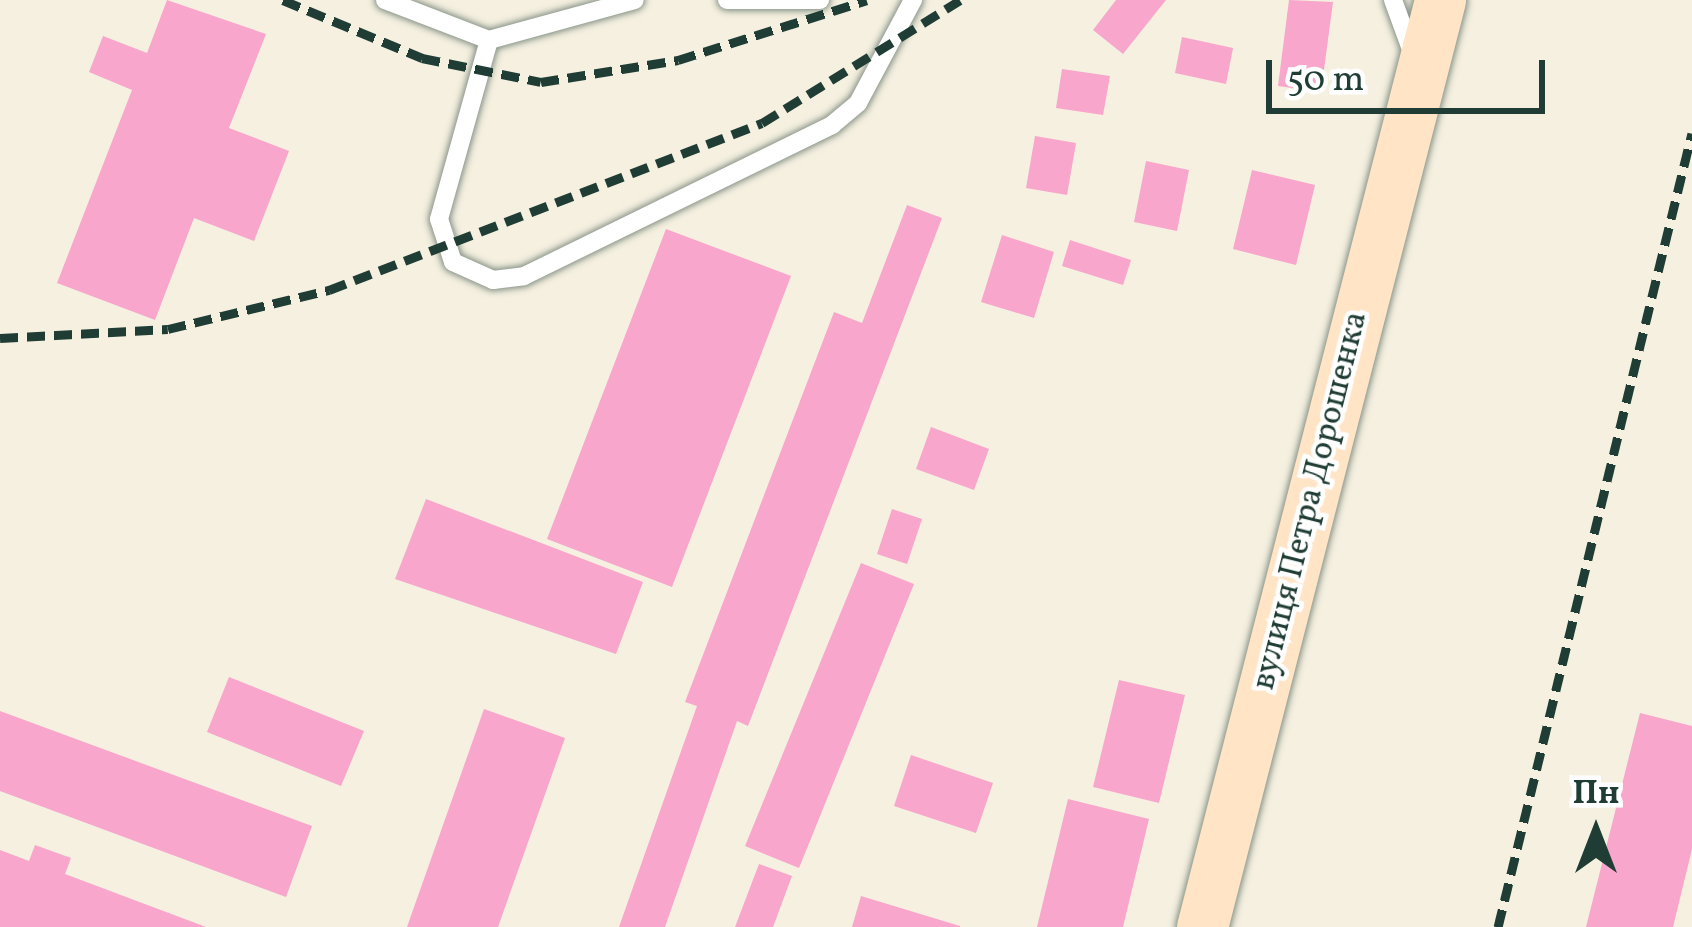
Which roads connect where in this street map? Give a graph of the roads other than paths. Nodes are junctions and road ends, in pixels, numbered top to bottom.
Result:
1 (385, 0) edge
2 (635, 0) edge
3 (728, 0) edge
4 (820, 0) edge
5 (914, 0) edge
6 (1393, 0) edge
7 (1440, 0) edge
8 (489, 40) junction
9 (1421, 75) junction
10 (1202, 927) edge

1 - 8 lane
2 - 8 lane
3 - 4 lane
5 - 8 lane
6 - 9 lane
7 - 9 street, вулиця Петра Дорошенка
9 - 10 street, вулиця Петра Дорошенка

